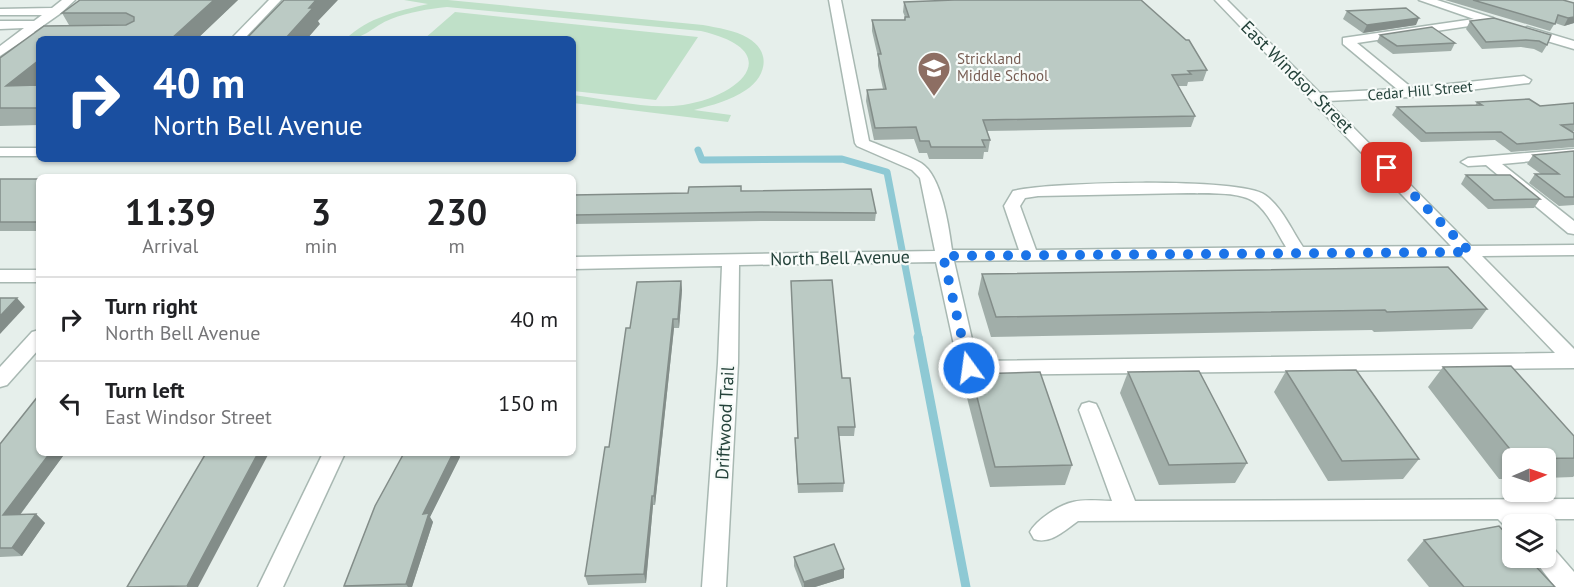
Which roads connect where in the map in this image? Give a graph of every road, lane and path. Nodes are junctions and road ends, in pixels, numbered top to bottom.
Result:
1 (69, 0) edge
2 (275, 0) edge
3 (835, 0) edge
4 (1221, 0) edge
5 (1425, 0) edge
6 (57, 11) junction
7 (0, 12) edge
8 (1500, 23) junction
9 (38, 24) junction
10 (0, 25) edge
11 (21, 36) junction
12 (67, 36) edge
13 (240, 36) edge
14 (1574, 45) edge
15 (0, 52) edge
16 (1524, 80) dead end
17 (1410, 93) junction
18 (1317, 97) junction
19 (0, 152) edge
20 (36, 152) edge
21 (1574, 153) edge
22 (1490, 161) junction
23 (1468, 162) dead end
24 (1574, 229) edge
25 (1574, 250) edge
26 (1298, 252) junction
27 (1470, 252) junction
28 (1029, 255) junction
29 (941, 256) junction
30 (731, 259) junction
31 (576, 264) edge
32 (0, 276) edge
33 (36, 276) edge
34 (36, 340) edge
35 (1574, 361) edge
36 (0, 380) edge
37 (1089, 410) dead end
38 (333, 456) edge
39 (1574, 509) edge
40 (1127, 511) junction
41 (1534, 514) edge
42 (1502, 517) edge
43 (1042, 532) dead end
44 (1555, 568) edge
45 (270, 587) edge
46 (714, 587) edge
47 (1571, 587) edge

1 - 6 street
2 - 13 street
3 - 29 street
4 - 18 street, East Windsor Street
5 - 8 street
6 - 7 street
6 - 9 street
8 - 14 street
8 - 17 street
9 - 10 street
9 - 11 street
11 - 12 street
11 - 15 street
16 - 17 street, Cedar Hill Street
17 - 18 street, Cedar Hill Street
18 - 27 street, East Windsor Street
19 - 20 street
21 - 22 street
22 - 23 street
22 - 24 street
25 - 27 street, North Bell Avenue
26 - 27 street, North Bell Avenue
26 - 28 street, North Bell Avenue
26 - 28 street
27 - 35 street, East Windsor Street
28 - 29 street, North Bell Avenue
29 - 30 street, North Bell Avenue
29 - 35 street
30 - 31 street, North Bell Avenue
30 - 46 street, Driftwood Trail
32 - 33 street
34 - 36 street
37 - 40 street
38 - 45 street
39 - 41 street
40 - 42 street
40 - 43 street
44 - 47 street

